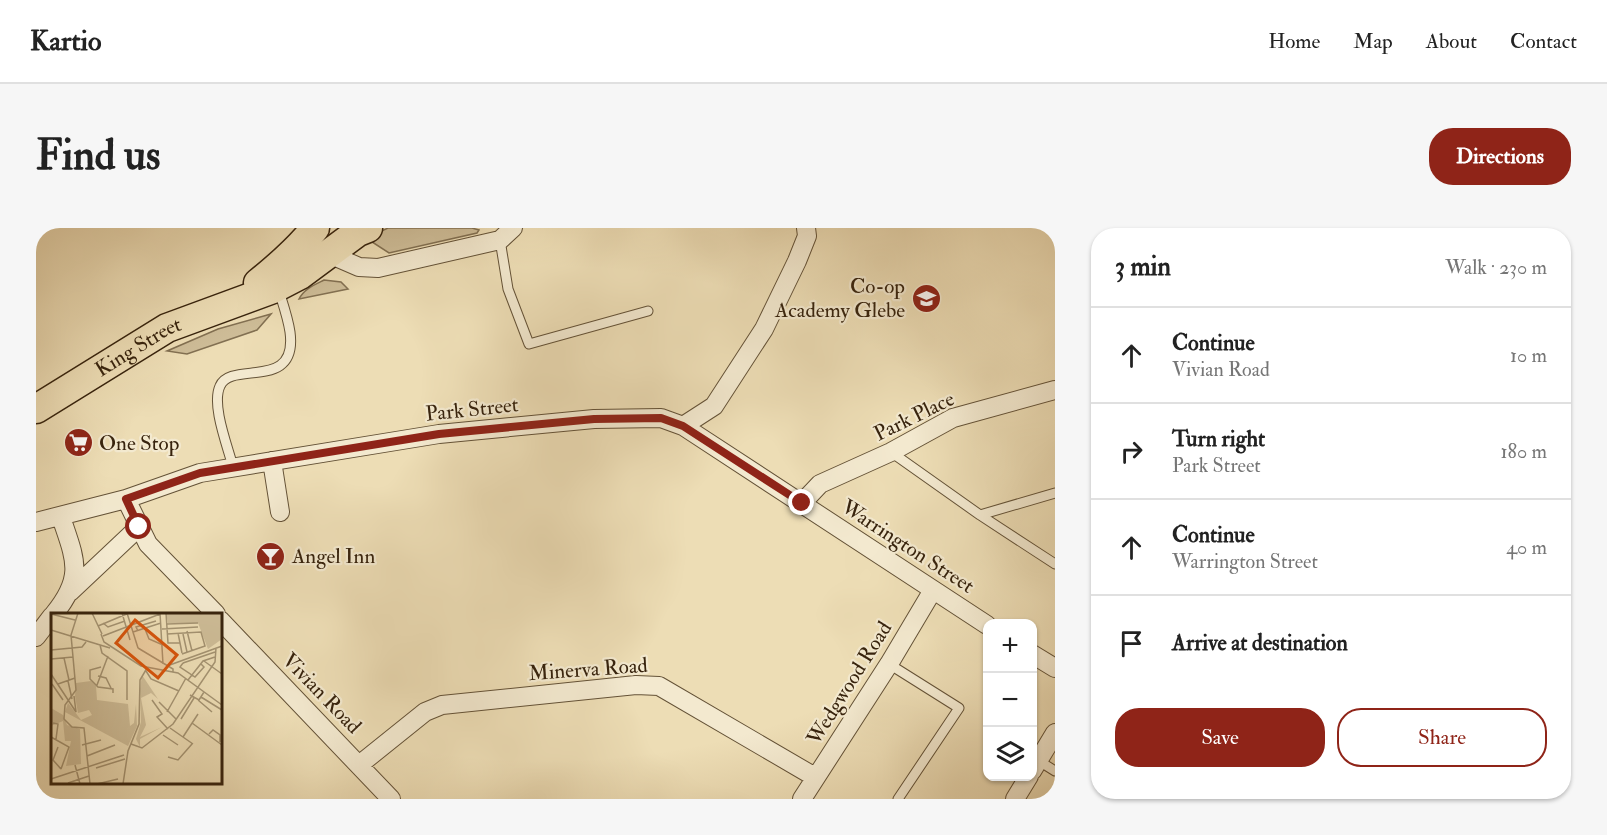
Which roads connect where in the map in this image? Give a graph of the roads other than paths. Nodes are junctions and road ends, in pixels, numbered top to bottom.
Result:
1 (315, 228) edge
2 (368, 228) edge
3 (806, 228) edge
4 (506, 234) edge
5 (329, 254) junction
6 (278, 286) junction
7 (236, 301) junction
8 (648, 311) dead end
9 (1055, 390) edge
10 (40, 405) edge
11 (683, 426) junction
12 (891, 452) junction
13 (272, 461) junction
14 (233, 467) junction
15 (1055, 493) edge
16 (126, 499) junction
17 (802, 503) junction
18 (280, 512) dead end
19 (980, 515) junction
20 (61, 517) junction
21 (36, 522) edge
22 (139, 527) junction
23 (1055, 564) edge
24 (933, 590) junction
25 (69, 593) junction
26 (54, 613) edge
27 (214, 613) edge
28 (51, 618) edge
29 (222, 622) edge
30 (983, 622) edge
31 (36, 637) edge
32 (1037, 657) edge
33 (889, 664) junction
34 (1055, 668) edge
35 (1055, 734) edge
36 (1037, 764) edge
37 (359, 765) junction
38 (1037, 766) edge
39 (1055, 771) edge
40 (815, 777) junction
41 (1026, 781) edge
42 (391, 799) edge
43 (802, 799) edge
44 (898, 799) edge
45 (1015, 799) edge

1 - 7 main road, King Street
2 - 5 main road, King Street
3 - 11 street
4 - 5 street
4 - 8 lane
5 - 6 main road, King Street
6 - 7 main road, King Street
6 - 14 lane
7 - 10 main road, King Street
9 - 12 street, Park Place
11 - 13 street, Park Street
11 - 17 street, Warrington Street
12 - 17 street, Park Place
12 - 19 lane
13 - 14 street, Park Street
13 - 18 street
14 - 16 street, Park Street
15 - 19 lane
16 - 20 street, Park Street
16 - 22 street
17 - 24 street, Warrington Street
19 - 23 lane
20 - 21 street, Park Street
20 - 25 street
22 - 25 street
22 - 27 street
24 - 30 street, Warrington Street
24 - 33 street, Wedgwood Road
25 - 26 street
28 - 31 street
29 - 37 street, Vivian Road
32 - 34 street
33 - 40 street, Wedgwood Road
33 - 44 lane
35 - 36 street
37 - 40 street, Minerva Road
37 - 42 street, Vivian Road
38 - 39 lane
40 - 43 street, Wedgwood Road
41 - 45 street

